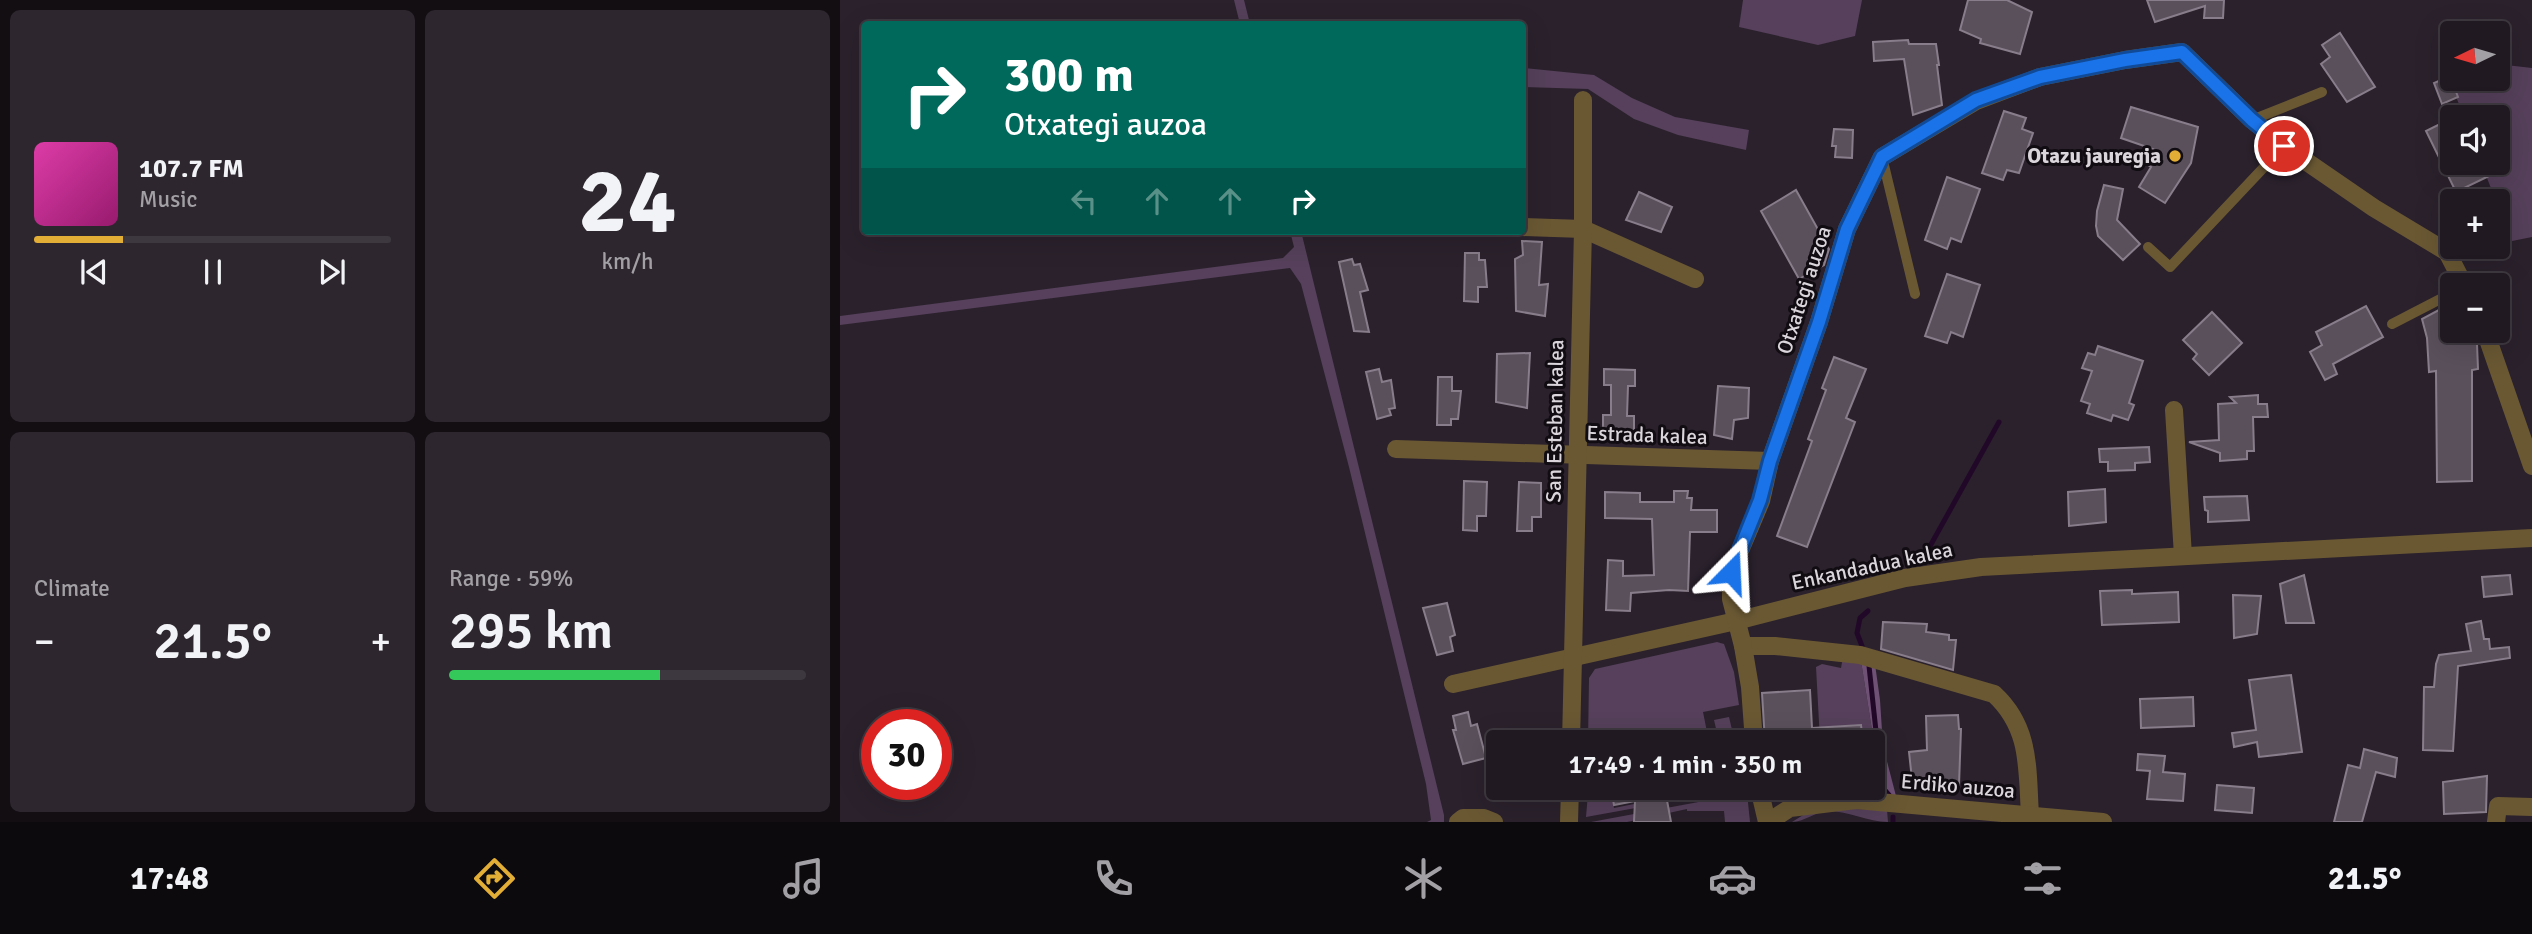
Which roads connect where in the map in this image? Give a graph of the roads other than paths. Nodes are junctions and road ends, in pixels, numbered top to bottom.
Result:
1 (2322, 92) dead end
2 (1583, 100) dead end
3 (2252, 120) junction
4 (2284, 146) junction
5 (1882, 157) junction
6 (1526, 227) edge
7 (1583, 229) junction
8 (2148, 247) dead end
9 (2458, 273) edge
10 (1695, 279) dead end
11 (1914, 293) dead end
12 (2440, 299) edge
13 (2392, 324) dead end
14 (2490, 343) edge
15 (2174, 410) dead end
16 (1396, 449) dead end
17 (1576, 456) junction
18 (1770, 461) junction
19 (2532, 466) edge
20 (2532, 538) edge
21 (2183, 556) junction
22 (1736, 621) junction
23 (1743, 646) junction
24 (1573, 656) junction
25 (1452, 684) dead end
26 (1571, 730) edge
27 (1754, 730) edge
28 (1570, 800) edge
29 (1762, 800) edge
30 (2532, 807) edge
31 (2030, 816) junction
32 (1458, 822) edge
33 (1494, 822) edge
34 (1569, 822) edge
35 (1767, 822) edge
36 (1773, 822) edge
37 (2103, 822) edge
38 (2496, 822) edge

1 - 3 lane
2 - 7 street, San Esteban kalea
3 - 4 street
3 - 5 street
4 - 8 lane
4 - 9 street
5 - 11 lane
5 - 18 street, Otxategi auzoa
6 - 7 street
7 - 10 street
7 - 17 street, San Esteban kalea
12 - 13 lane
14 - 19 street
15 - 21 street
16 - 17 street, Estrada kalea
17 - 18 street, Estrada kalea
17 - 24 street, San Esteban kalea
18 - 22 street, Otxategi auzoa
20 - 21 street, Enkandadua kalea
21 - 22 street, Enkandadua kalea
22 - 23 street
22 - 24 street, Enkandadua kalea
23 - 27 street
23 - 31 street
24 - 25 street, Enkandadua kalea
24 - 26 street, San Esteban kalea
28 - 34 street
29 - 35 street
30 - 38 street
31 - 36 street, Erdiko auzoa
31 - 37 street, Erdiko auzoa
32 - 33 street

